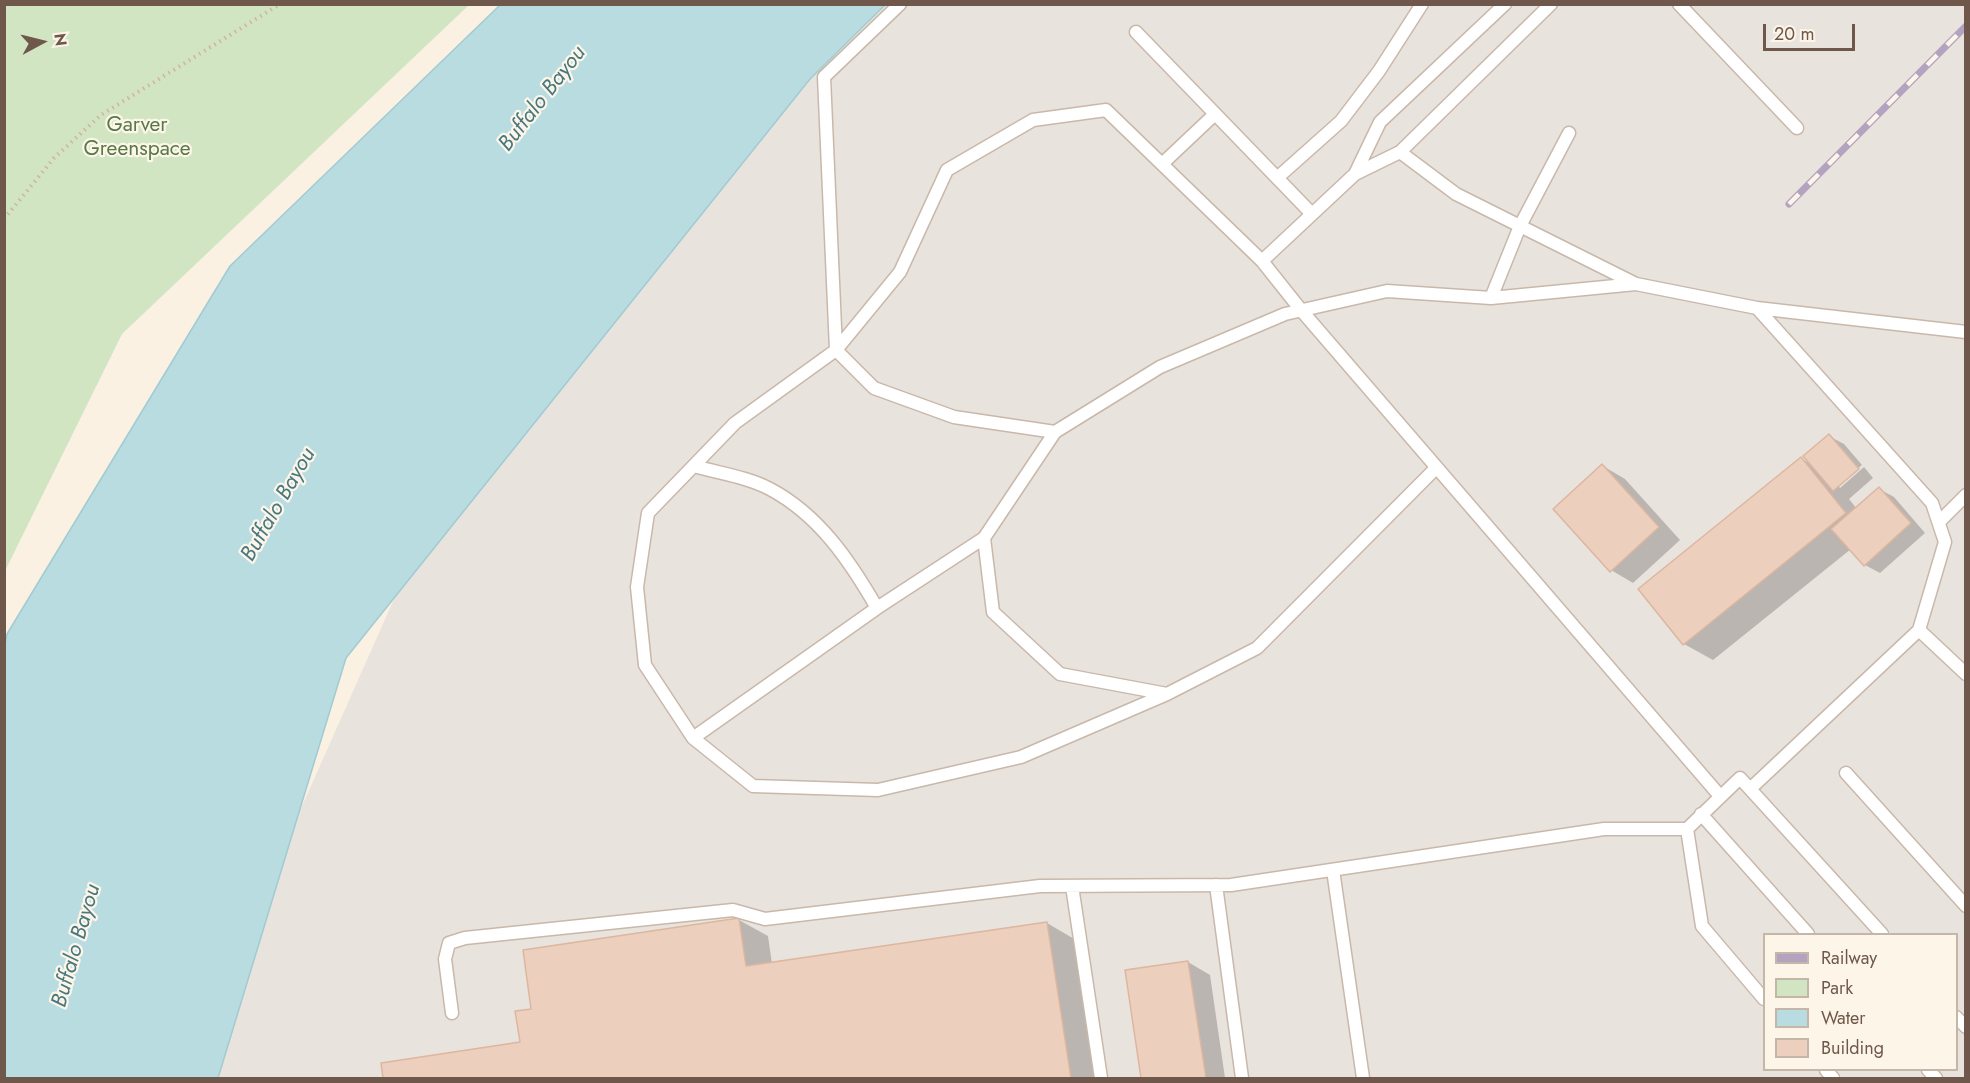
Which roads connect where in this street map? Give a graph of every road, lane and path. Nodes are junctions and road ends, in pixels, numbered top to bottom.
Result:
1 (280, 4) edge
2 (900, 4) edge
3 (1422, 4) edge
4 (1505, 4) edge
5 (1551, 4) edge
6 (1679, 4) edge
7 (1136, 32) dead end
8 (1215, 114) junction
9 (1797, 128) dead end
10 (1569, 133) dead end
11 (1400, 152) junction
12 (1162, 164) junction
13 (1355, 174) junction
14 (1277, 178) junction
15 (1312, 214) junction
16 (4, 219) edge
17 (1520, 226) junction
18 (1262, 261) junction
19 (1636, 284) junction
20 (1491, 298) junction
21 (1757, 308) junction
22 (1301, 310) junction
23 (1965, 332) edge
24 (836, 350) junction
25 (1055, 432) junction
26 (694, 466) junction
27 (1436, 468) junction
28 (1965, 495) edge
29 (1938, 522) junction
30 (984, 538) junction
31 (877, 609) junction
32 (1919, 630) junction
33 (1965, 674) edge
34 (1167, 694) junction
35 (693, 738) junction
36 (1846, 773) dead end
37 (1750, 789) junction
38 (1720, 796) junction
39 (1701, 814) junction
40 (1687, 829) junction
41 (1333, 870) junction
42 (1216, 885) junction
43 (1072, 886) junction
44 (1965, 906) edge
45 (1807, 933) edge
46 (1881, 933) edge
47 (1763, 998) edge
48 (452, 1013) dead end
49 (1101, 1078) edge
50 (1242, 1078) edge
51 (1363, 1078) edge

1 - 16 path
2 - 24 lane
3 - 14 lane
4 - 13 lane
5 - 11 lane
6 - 9 lane
7 - 8 lane
8 - 12 lane
8 - 14 lane
10 - 17 lane
11 - 13 lane
11 - 17 lane
12 - 18 lane
12 - 24 lane
13 - 15 lane
14 - 15 lane
15 - 18 lane
17 - 19 lane
17 - 20 lane
18 - 22 lane
19 - 20 lane
19 - 21 lane
20 - 22 lane
21 - 23 lane
21 - 29 lane
22 - 25 lane
22 - 27 lane
24 - 25 lane
24 - 26 lane
25 - 30 lane
26 - 31 lane
26 - 35 lane
27 - 34 lane
27 - 38 lane
28 - 29 lane
29 - 32 lane
30 - 31 lane
30 - 34 lane
31 - 35 lane
32 - 33 lane
32 - 37 lane
34 - 35 lane
36 - 44 lane
37 - 38 lane
37 - 46 lane
38 - 39 lane
39 - 40 lane
39 - 45 lane
40 - 41 lane
40 - 47 lane
41 - 42 lane
41 - 51 lane
42 - 43 lane
42 - 50 lane
43 - 48 lane
43 - 49 lane

